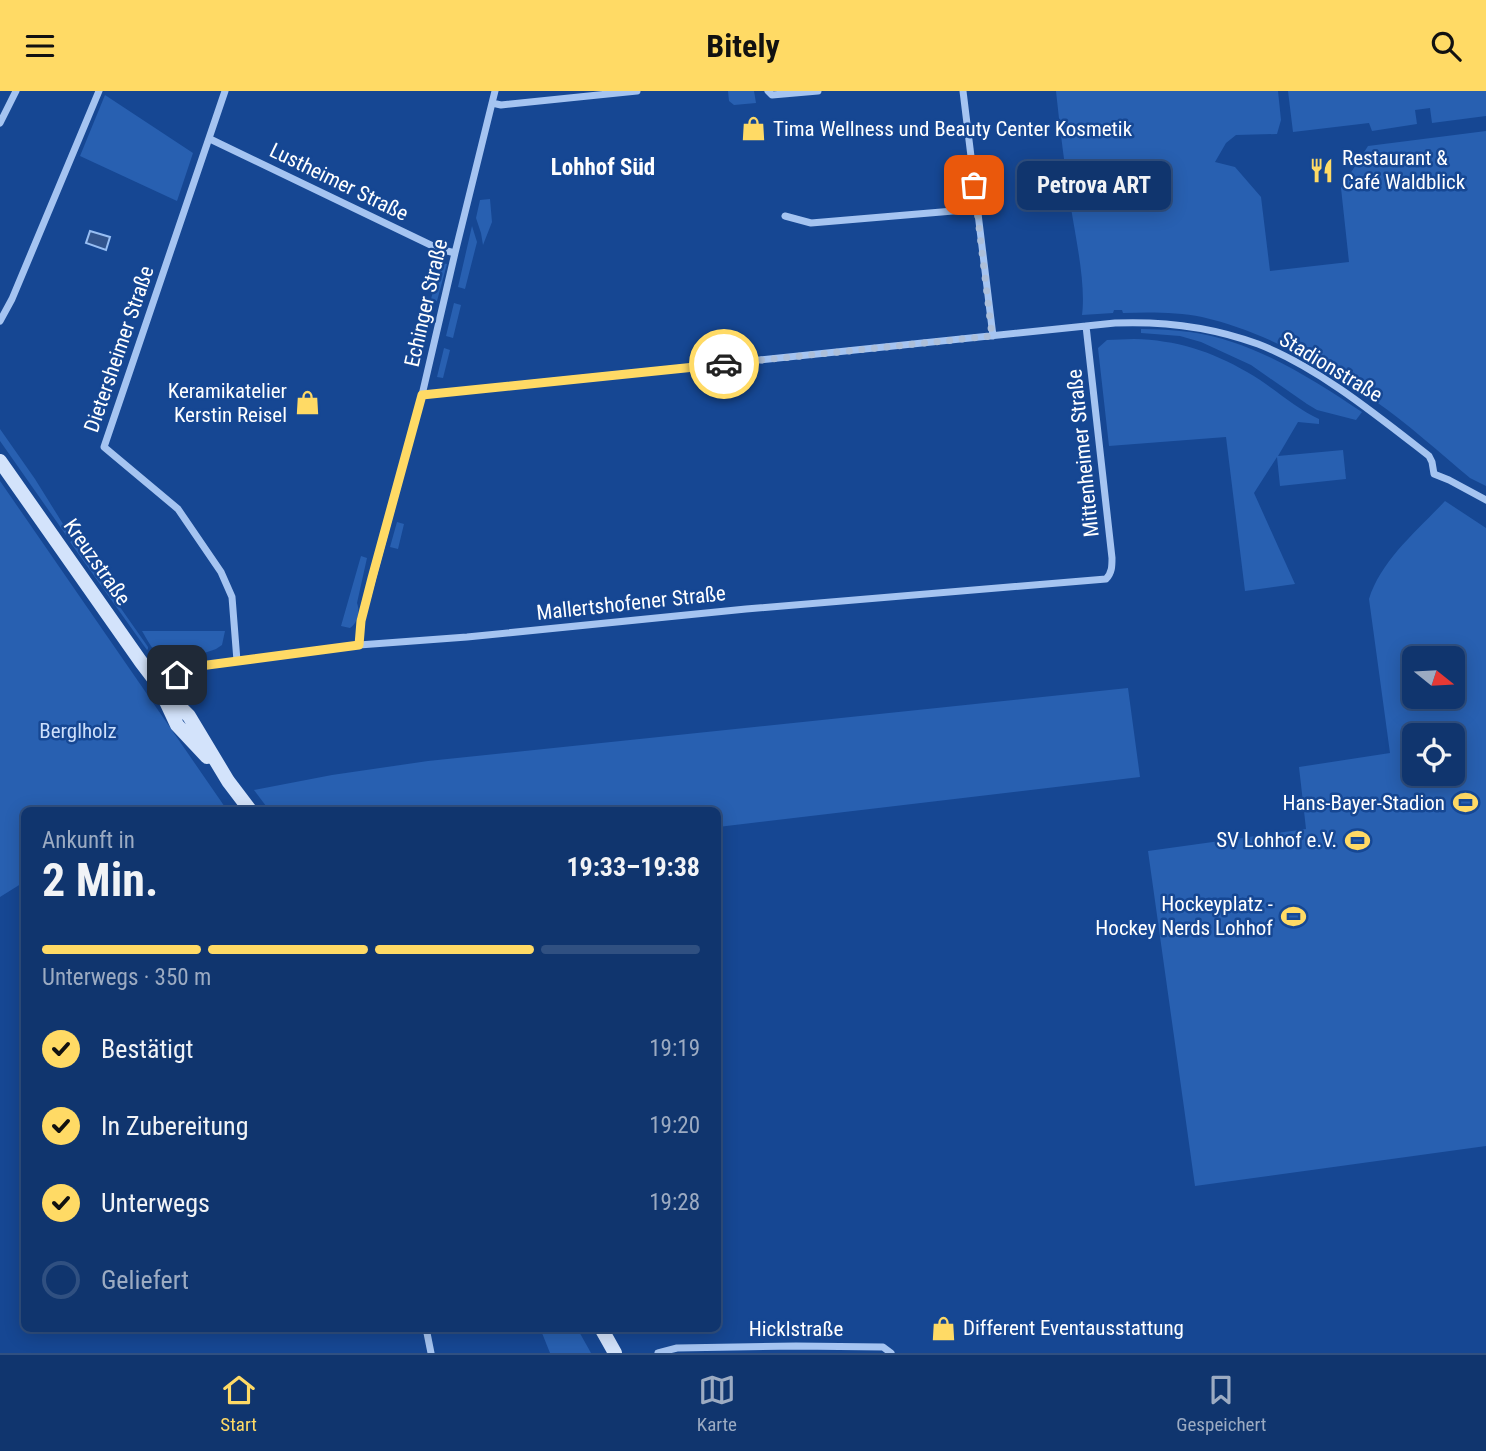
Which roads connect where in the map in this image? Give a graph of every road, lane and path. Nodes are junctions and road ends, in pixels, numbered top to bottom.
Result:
1 (16, 91) edge
2 (99, 91) edge
3 (225, 91) edge
4 (495, 91) edge
5 (637, 91) edge
6 (768, 91) edge
7 (818, 91) edge
8 (963, 91) edge
9 (492, 103) junction
10 (0, 123) edge
11 (210, 139) junction
12 (977, 209) junction
13 (785, 216) dead end
14 (455, 253) junction
15 (0, 321) edge
16 (1086, 326) junction
17 (992, 336) junction
18 (422, 395) junction
19 (0, 461) edge
20 (1486, 500) edge
21 (1110, 575) joint
22 (359, 645) junction
23 (237, 661) junction
24 (160, 687) junction
25 (248, 807) edge
26 (427, 1332) edge
27 (603, 1332) edge
28 (431, 1353) edge
29 (615, 1353) edge
30 (658, 1353) edge
31 (891, 1353) edge

1 - 10 street
2 - 15 street
3 - 11 street, Dietersheimer Straße
4 - 9 street, Echinger Straße
5 - 9 street
6 - 7 street
8 - 12 street
9 - 14 street, Echinger Straße
11 - 14 street, Lustheimer Straße
11 - 23 street, Dietersheimer Straße
12 - 13 street
12 - 17 street
14 - 18 street, Echinger Straße
16 - 17 street, Stadionstraße
16 - 20 street, Stadionstraße
16 - 21 street, Mittenheimer Straße
17 - 18 street, Stadionstraße
18 - 22 street, Echinger Straße
19 - 24 main road, Kreuzstraße
21 - 22 street, Mallertshofener Straße
22 - 23 street, Mallertshofener Straße
23 - 24 street, Mallertshofener Straße
24 - 25 main road, Kreuzstraße
26 - 28 street
27 - 29 main road
30 - 31 street, Hicklstraße

